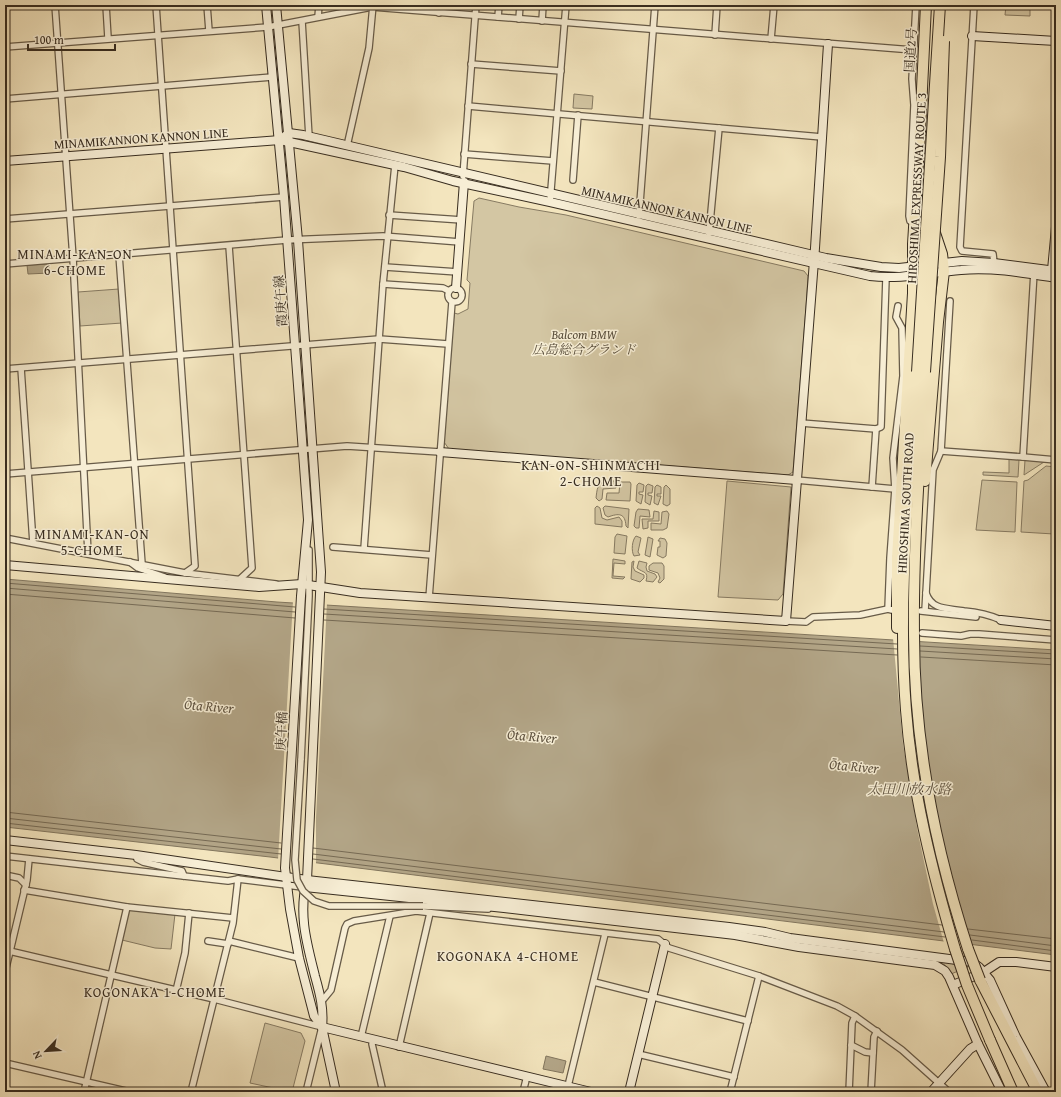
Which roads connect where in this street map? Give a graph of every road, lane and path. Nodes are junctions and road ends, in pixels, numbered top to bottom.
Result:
1 (55, 5) edge
2 (106, 5) edge
3 (156, 5) edge
4 (208, 5) edge
5 (266, 5) edge
6 (276, 5) edge
7 (319, 5) edge
8 (440, 5) edge
9 (476, 5) edge
10 (499, 5) edge
11 (520, 5) edge
12 (543, 5) edge
13 (566, 5) edge
14 (655, 5) edge
15 (717, 5) edge
16 (774, 5) edge
17 (916, 5) edge
18 (926, 5) edge
19 (940, 5) edge
20 (944, 5) edge
21 (974, 5) edge
22 (373, 6) edge
23 (406, 8) edge
24 (439, 13) junction
25 (475, 16) junction
26 (318, 17) junction
27 (498, 17) junction
28 (519, 19) junction
29 (542, 20) junction
30 (302, 21) junction
31 (565, 23) junction
32 (278, 25) junction
33 (268, 26) junction
34 (653, 30) junction
35 (210, 31) junction
36 (158, 34) junction
37 (715, 35) junction
38 (972, 36) junction
39 (108, 38) junction
40 (771, 39) junction
41 (1056, 41) edge
42 (57, 43) junction
43 (828, 44) junction
44 (5, 47) edge
45 (913, 50) junction
46 (471, 64) junction
47 (561, 71) junction
48 (272, 77) junction
49 (162, 86) junction
50 (61, 94) junction
51 (5, 99) edge
52 (468, 106) junction
53 (557, 113) junction
54 (578, 115) junction
55 (647, 122) junction
56 (719, 128) junction
57 (289, 133) junction
58 (309, 137) junction
59 (822, 137) junction
60 (280, 140) junction
61 (289, 142) junction
62 (919, 145) junction
63 (347, 146) junction
64 (167, 148) junction
65 (464, 154) junction
66 (66, 156) junction
67 (5, 161) edge
68 (553, 161) junction
69 (394, 165) junction
70 (464, 178) junction
71 (573, 180) dead end
72 (284, 197) junction
73 (550, 198) junction
74 (170, 206) junction
75 (70, 214) junction
76 (389, 215) junction
77 (638, 218) junction
78 (5, 219) edge
79 (462, 220) junction
80 (914, 223) junction
81 (1056, 228) edge
82 (708, 235) junction
83 (387, 236) junction
84 (287, 240) junction
85 (298, 240) junction
86 (460, 242) junction
87 (229, 246) junction
88 (173, 250) junction
89 (119, 255) junction
90 (73, 258) junction
91 (814, 259) junction
92 (994, 263) junction
93 (5, 264) edge
94 (385, 267) junction
95 (943, 267) junction
96 (914, 270) junction
97 (1034, 271) junction
98 (458, 272) junction
99 (1055, 273) edge
100 (886, 278) junction
101 (383, 284) junction
102 (452, 289) junction
103 (950, 301) dead end
104 (452, 302) junction
105 (898, 306) dead end
106 (949, 323) junction
107 (938, 324) junction
108 (380, 339) junction
109 (448, 344) junction
110 (306, 345) junction
111 (295, 346) junction
112 (237, 350) junction
113 (181, 355) junction
114 (126, 360) junction
115 (79, 364) junction
116 (21, 368) junction
117 (5, 369) edge
118 (921, 372) junction
119 (800, 423) junction
120 (897, 423) junction
121 (876, 428) junction
122 (905, 432) junction
123 (371, 447) junction
124 (314, 448) junction
125 (304, 450) junction
126 (941, 451) junction
127 (440, 452) junction
128 (244, 454) junction
129 (1023, 457) junction
130 (188, 458) junction
131 (1056, 460) edge
132 (134, 463) junction
133 (84, 467) junction
134 (28, 472) junction
135 (5, 474) edge
136 (796, 480) junction
137 (872, 487) junction
138 (895, 489) junction
139 (5, 538) edge
140 (33, 543) junction
141 (333, 547) dead end
142 (364, 549) junction
143 (88, 553) junction
144 (432, 555) junction
145 (915, 560) junction
146 (129, 561) junction
147 (142, 564) junction
148 (5, 565) edge
149 (185, 573) junction
150 (240, 579) junction
151 (168, 580) junction
152 (306, 584) junction
153 (280, 585) junction
154 (321, 586) junction
155 (925, 589) junction
156 (305, 596) junction
157 (429, 598) junction
158 (1001, 620) junction
159 (786, 621) junction
160 (1056, 626) edge
161 (909, 635) junction
162 (1056, 640) edge
163 (5, 840) edge
164 (136, 855) junction
165 (5, 856) edge
166 (29, 859) junction
167 (5, 875) edge
168 (184, 876) junction
169 (238, 879) junction
170 (286, 881) junction
171 (306, 884) junction
172 (25, 887) junction
173 (127, 907) junction
174 (504, 908) junction
175 (189, 913) junction
176 (430, 913) junction
177 (390, 916) junction
178 (233, 918) junction
179 (605, 934) junction
180 (208, 941) dead end
181 (229, 942) junction
182 (665, 944) junction
183 (8, 951) edge
184 (299, 958) junction
185 (1056, 967) edge
186 (5, 972) edge
187 (111, 975) junction
188 (759, 976) junction
189 (982, 976) junction
190 (594, 982) junction
191 (953, 985) junction
192 (176, 990) junction
193 (652, 996) junction
194 (214, 999) junction
195 (322, 1001) junction
196 (855, 1016) junction
197 (748, 1020) junction
198 (322, 1028) junction
199 (877, 1031) junction
200 (361, 1037) junction
201 (373, 1040) junction
202 (978, 1044) junction
203 (851, 1045) junction
204 (399, 1046) junction
205 (873, 1053) junction
206 (638, 1054) junction
207 (5, 1063) edge
208 (527, 1076) junction
209 (734, 1077) junction
210 (86, 1082) junction
211 (940, 1082) junction
212 (568, 1086) junction
213 (84, 1092) edge
214 (130, 1092) edge
215 (191, 1092) edge
216 (306, 1092) edge
217 (336, 1092) edge
218 (383, 1092) edge
219 (523, 1092) edge
220 (591, 1092) edge
221 (629, 1092) edge
222 (730, 1092) edge
223 (849, 1092) edge
224 (871, 1092) edge
225 (931, 1092) edge
226 (949, 1092) edge
227 (1002, 1092) edge
228 (1013, 1092) edge
229 (1038, 1092) edge
230 (1046, 1092) edge

1 - 42 street
2 - 39 street
3 - 36 street
4 - 35 street
5 - 33 street, 霞庚午線
6 - 32 street
7 - 26 street
8 - 24 street
9 - 25 street
10 - 27 street
11 - 28 street
12 - 29 street
13 - 31 street
14 - 34 street
15 - 37 street
16 - 40 street
17 - 45 street
18 - 62 highway, 国道2号
19 - 118 highway, HIROSHIMA EXPRESSWAY ROUTE 3, bridge
20 - 118 highway, HIROSHIMA EXPRESSWAY ROUTE 3, bridge
21 - 38 street
22 - 23 street
22 - 26 street
22 - 63 street
23 - 24 street
24 - 25 street
25 - 27 street
25 - 46 street
26 - 30 street
27 - 28 street
28 - 29 street
29 - 31 street
30 - 32 street
30 - 58 street
31 - 34 street
31 - 47 street
32 - 33 street
32 - 57 street
33 - 35 street
33 - 48 street, 霞庚午線
34 - 37 street
34 - 55 street
35 - 36 street
36 - 39 street
36 - 49 street
37 - 40 street
38 - 41 street
38 - 92 street
39 - 42 street
40 - 43 street
42 - 44 street
42 - 50 street
43 - 45 street
43 - 59 street
45 - 80 street
46 - 47 street
46 - 52 street
47 - 53 street
48 - 49 street
48 - 60 street, 霞庚午線
49 - 50 street
49 - 64 street
50 - 51 street
50 - 66 street
52 - 53 street
52 - 65 street
53 - 54 street
53 - 68 street
54 - 55 street
54 - 71 street
55 - 56 street
55 - 77 street
56 - 59 street
56 - 82 street
57 - 58 street, MINAMIKANNON KANNON LINE
57 - 60 street
57 - 61 street
58 - 63 street, MINAMIKANNON KANNON LINE
59 - 91 street
60 - 61 street, MINAMIKANNON KANNON LINE
60 - 64 street, MINAMIKANNON KANNON LINE
60 - 72 street, 霞庚午線
61 - 69 street, MINAMIKANNON KANNON LINE
61 - 85 street
62 - 80 highway, 国道2号
62 - 95 highway, 国道2号
63 - 70 street, MINAMIKANNON KANNON LINE
64 - 66 street, MINAMIKANNON KANNON LINE
64 - 74 street
65 - 68 street
65 - 70 street
66 - 67 street, MINAMIKANNON KANNON LINE
66 - 75 street
68 - 73 street
69 - 70 street, MINAMIKANNON KANNON LINE
69 - 76 street
70 - 73 street, MINAMIKANNON KANNON LINE
70 - 79 street
72 - 74 street
72 - 84 street, 霞庚午線
73 - 77 street, MINAMIKANNON KANNON LINE
74 - 75 street
74 - 88 street
75 - 78 street
75 - 90 street
76 - 79 street
76 - 83 street
77 - 82 street, MINAMIKANNON KANNON LINE
79 - 86 street
80 - 96 highway, 国道2号
81 - 99 street
82 - 91 street, MINAMIKANNON KANNON LINE
83 - 85 street
83 - 86 street
83 - 94 street
84 - 85 street
84 - 87 street
84 - 111 street, 霞庚午線
85 - 110 street
86 - 98 street
87 - 88 street
87 - 112 street
88 - 89 street
88 - 113 street
89 - 90 street
89 - 114 street
90 - 93 street
90 - 115 street
91 - 96 street, MINAMIKANNON KANNON LINE
91 - 100 street, MINAMIKANNON KANNON LINE
91 - 119 street
92 - 95 street, MINAMIKANNON KANNON LINE
92 - 97 street, MINAMIKANNON KANNON LINE
94 - 98 street
94 - 101 street
95 - 96 street, MINAMIKANNON KANNON LINE
95 - 97 street, MINAMIKANNON KANNON LINE
95 - 107 highway
96 - 100 street, MINAMIKANNON KANNON LINE
96 - 122 highway, 国道2号
97 - 99 street, MINAMIKANNON KANNON LINE
97 - 129 street
98 - 102 street
100 - 121 street
101 - 102 street
101 - 108 street
102 - 104 street
102 - 104 street
103 - 106 street
104 - 109 street
105 - 120 street
106 - 107 street
106 - 126 street
107 - 145 highway
108 - 109 street
108 - 110 street
108 - 123 street
109 - 127 street
110 - 111 street
110 - 124 street
111 - 112 street
111 - 125 street, 霞庚午線
112 - 113 street
112 - 128 street
113 - 114 street
113 - 130 street
114 - 115 street
114 - 132 street
115 - 116 street
115 - 133 street
116 - 117 street
116 - 134 street
118 - 145 highway, HIROSHIMA SOUTH ROAD
118 - 161 highway, HIROSHIMA SOUTH ROAD
119 - 121 street
119 - 136 street
120 - 122 street
120 - 138 street
121 - 137 street
122 - 161 highway, 国道2号
123 - 124 street
123 - 127 street
123 - 142 street
124 - 125 street
124 - 154 street
125 - 128 street
125 - 152 street, 霞庚午線
126 - 129 street
126 - 155 street
127 - 136 street
127 - 144 street
128 - 130 street
128 - 150 street
129 - 131 street
130 - 132 street
130 - 149 street
132 - 133 street
132 - 147 street
133 - 134 street
133 - 143 street
134 - 135 street
134 - 140 street
136 - 137 street
136 - 159 street
137 - 138 street
138 - 159 street
139 - 140 street
140 - 143 street
141 - 142 street
142 - 144 street
143 - 146 street
144 - 157 street
145 - 161 highway, HIROSHIMA SOUTH ROAD
146 - 147 street
146 - 151 street
147 - 149 street
148 - 151 street
149 - 150 street
150 - 153 street
151 - 153 street
152 - 153 street
152 - 154 street
152 - 156 street, 霞庚午線
154 - 157 street
154 - 171 street
155 - 158 street
155 - 158 street
156 - 170 street, 庚午橋
156 - 174 street, bridge
157 - 159 street
158 - 160 street
161 - 162 street
161 - 189 highway, bridge
161 - 228 highway, HIROSHIMA SOUTH ROAD, bridge
163 - 164 street
164 - 168 street
164 - 170 street
165 - 166 street
166 - 168 street
166 - 172 street
167 - 172 street
168 - 169 street
169 - 170 street
169 - 178 street
170 - 171 street
170 - 184 street, 庚午橋
171 - 174 street
171 - 189 street
171 - 195 street
172 - 173 street
172 - 183 street
173 - 175 street
173 - 187 street
174 - 191 street
175 - 178 street
175 - 192 street
176 - 177 street
176 - 179 street
176 - 204 street
177 - 195 street
177 - 200 street
178 - 181 street
179 - 182 street
179 - 190 street
180 - 181 street
181 - 184 street
181 - 194 street
182 - 188 street
182 - 193 street
183 - 186 street
183 - 187 street
184 - 198 street, 庚午橋
185 - 189 street
187 - 192 street
187 - 210 street
188 - 196 street
188 - 197 street
189 - 191 street
189 - 229 highway
189 - 230 street
190 - 193 street
190 - 212 street
191 - 202 street
192 - 194 street
193 - 197 street
193 - 206 street
194 - 198 street
194 - 215 street
195 - 198 street
196 - 199 street
196 - 203 street
197 - 209 street
198 - 200 street
198 - 216 street
198 - 217 street
199 - 205 street
199 - 211 street
200 - 201 street
201 - 204 street
201 - 218 street
202 - 211 street
202 - 227 street
203 - 205 street
203 - 223 street
204 - 208 street
205 - 224 street
206 - 209 street
206 - 221 street
207 - 210 street
208 - 212 street
208 - 219 street
209 - 222 street
210 - 213 street
210 - 214 street
211 - 225 street
211 - 226 street
212 - 220 street

